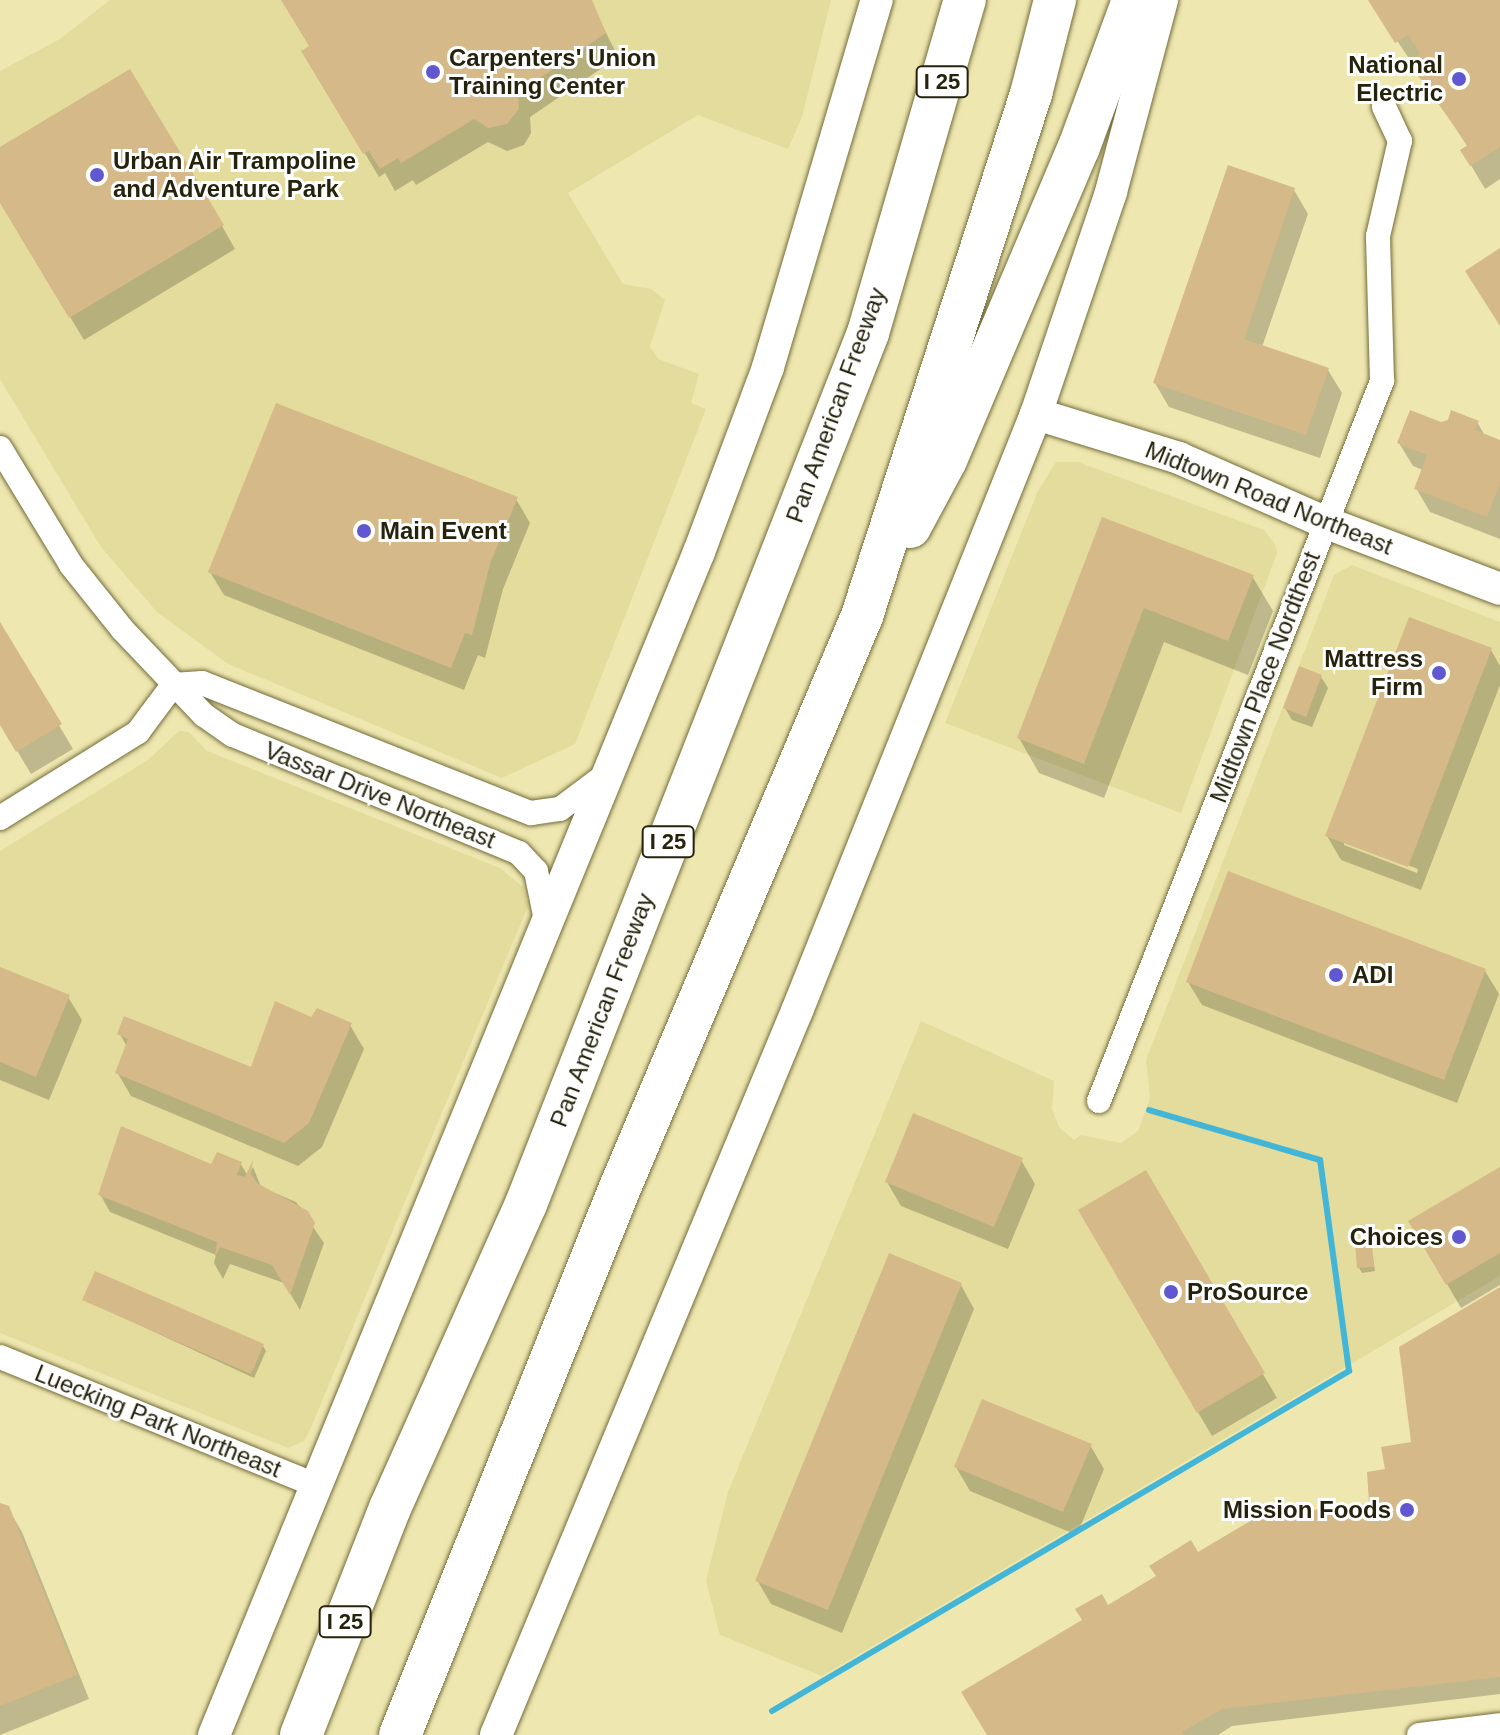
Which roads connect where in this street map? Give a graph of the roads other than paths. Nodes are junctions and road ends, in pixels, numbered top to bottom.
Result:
1 (877, 0) edge
2 (938, 0) edge
3 (965, 0) edge
4 (1055, 0) edge
5 (1133, 0) edge
6 (1162, 0) edge
7 (1384, 106) dead end
8 (917, 163) junction
9 (1036, 414) junction
10 (0, 448) edge
11 (1324, 522) junction
12 (1500, 589) edge
13 (862, 616) junction
14 (173, 685) junction
15 (608, 773) junction
16 (0, 818) edge
17 (546, 930) junction
18 (1099, 1101) dead end
19 (0, 1357) edge
20 (317, 1486) junction
21 (390, 1508) junction
22 (1500, 1725) edge
23 (214, 1735) edge
24 (283, 1735) edge
25 (301, 1735) edge
26 (400, 1735) edge
27 (496, 1735) edge
28 (1419, 1735) edge

1 - 15 main road
2 - 8 highway
3 - 8 highway, Pan American Freeway / I 25
4 - 13 highway
5 - 13 highway
6 - 9 main road
7 - 11 street, Midtown Place Nordthest
8 - 21 highway, Pan American Freeway / I 25
9 - 11 main road, Midtown Road Northeast
9 - 27 main road
10 - 14 street, Vassar Drive Northeast
11 - 12 main road, Midtown Road Northeast
11 - 18 street, Midtown Place Nordthest
13 - 26 highway
14 - 15 street, Vassar Drive Northeast
14 - 16 street
14 - 17 street, Vassar Drive Northeast
15 - 17 main road
17 - 20 main road
19 - 20 street, Luecking Park Northeast
20 - 23 main road
21 - 24 highway
21 - 25 highway, Pan American Freeway / I 25
22 - 28 street

